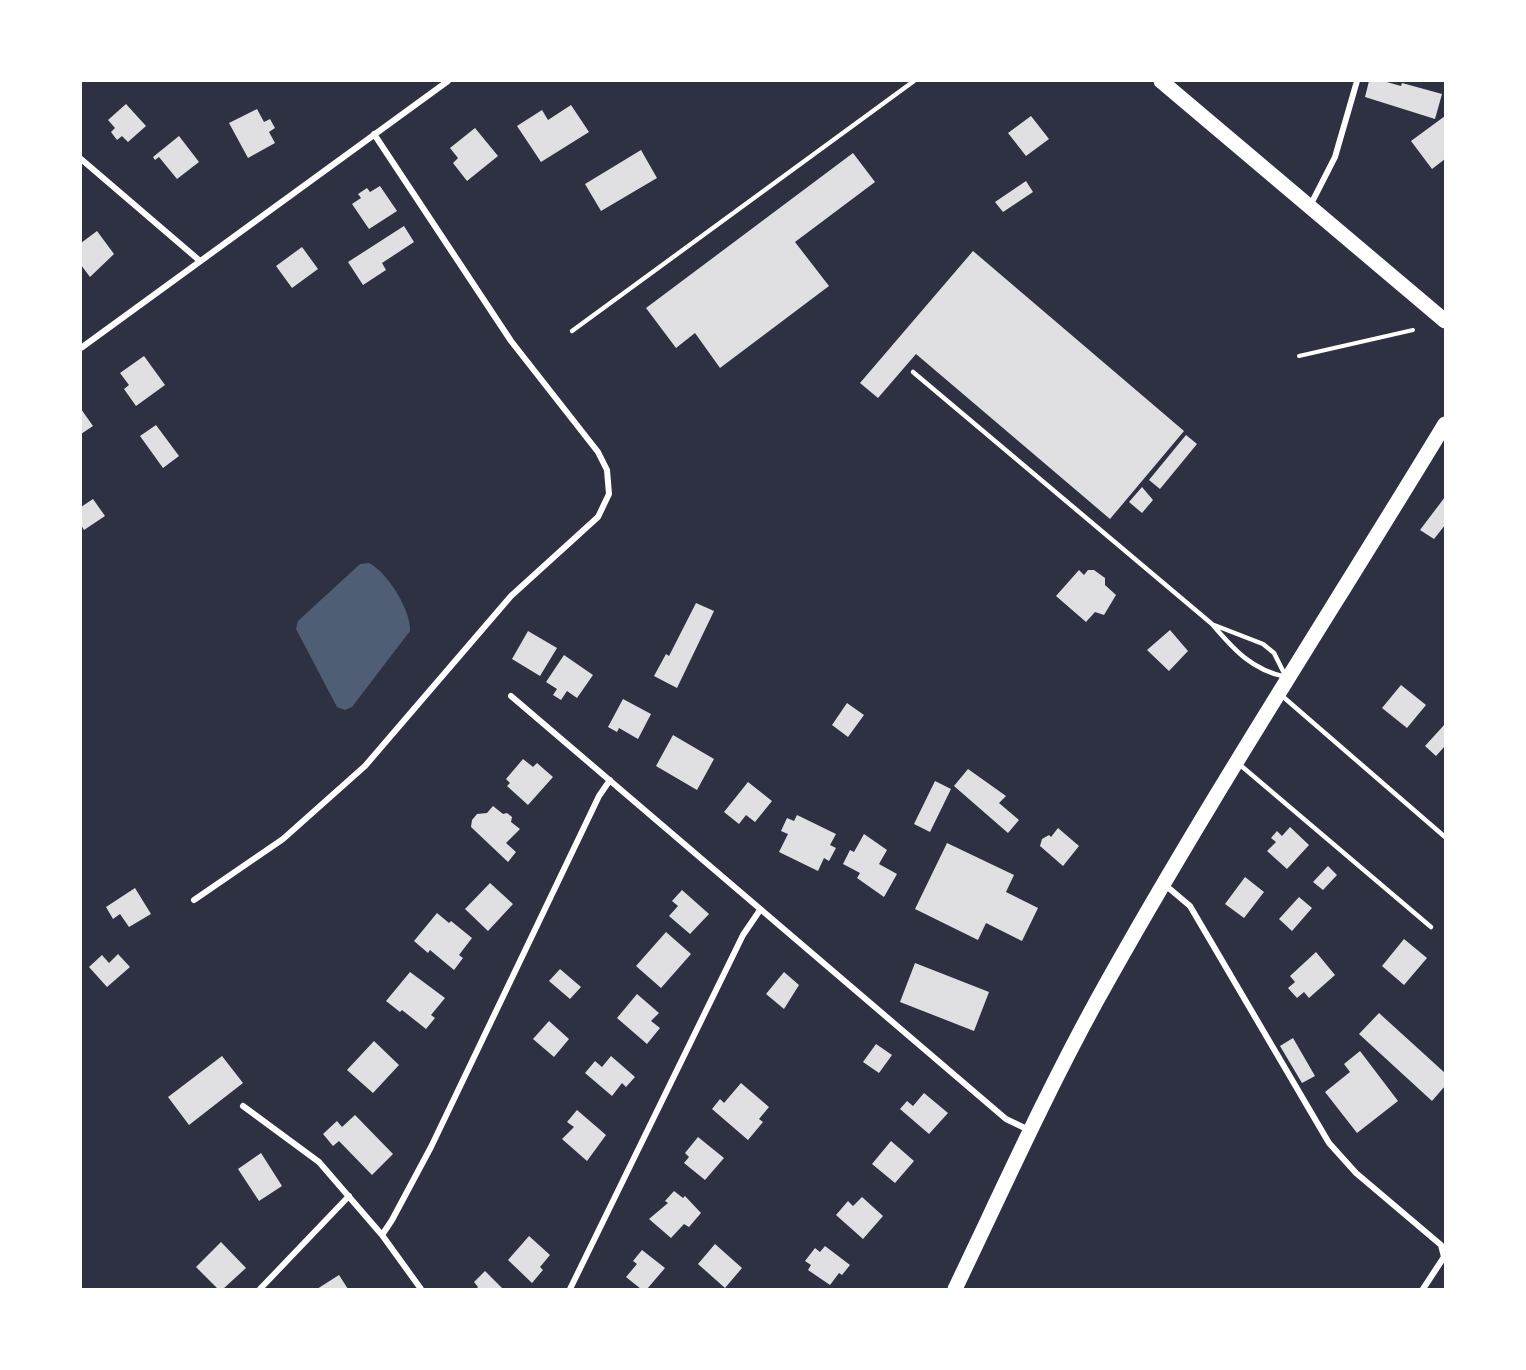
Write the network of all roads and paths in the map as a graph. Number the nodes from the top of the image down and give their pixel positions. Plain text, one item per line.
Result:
1 (448, 81) edge
2 (914, 81) edge
3 (1161, 81) edge
4 (1357, 81) edge
5 (374, 134) junction
6 (81, 159) edge
7 (1310, 207) junction
8 (200, 261) junction
9 (1445, 321) edge
10 (1413, 330) dead end
11 (572, 331) dead end
12 (81, 348) edge
13 (1299, 356) dead end
14 (913, 372) dead end
15 (1445, 424) edge
16 (1212, 624) junction
17 (1286, 677) junction
18 (1277, 692) junction
19 (510, 696) dead end
20 (1236, 762) junction
21 (610, 780) junction
22 (1445, 837) edge
23 (1163, 884) junction
24 (194, 900) dead end
25 (760, 910) junction
26 (1431, 927) dead end
27 (243, 1106) dead end
28 (1031, 1131) junction
29 (349, 1196) junction
30 (382, 1235) junction
31 (260, 1289) edge
32 (421, 1289) edge
33 (570, 1289) edge
34 (955, 1289) edge
35 (1423, 1289) edge

1 - 5 street
2 - 11 lane
3 - 7 main road
4 - 7 street
5 - 8 street
5 - 24 street
6 - 8 street
7 - 9 main road
8 - 12 street
10 - 13 path
14 - 16 lane
15 - 17 main road
16 - 17 lane
16 - 17 lane
17 - 18 main road
18 - 20 main road
18 - 22 lane
19 - 21 street
20 - 23 main road
20 - 26 lane
21 - 25 street
21 - 30 street
23 - 28 main road
23 - 35 street
25 - 28 street
25 - 33 street
27 - 29 street
28 - 34 main road
29 - 30 street
29 - 31 street
30 - 32 street

